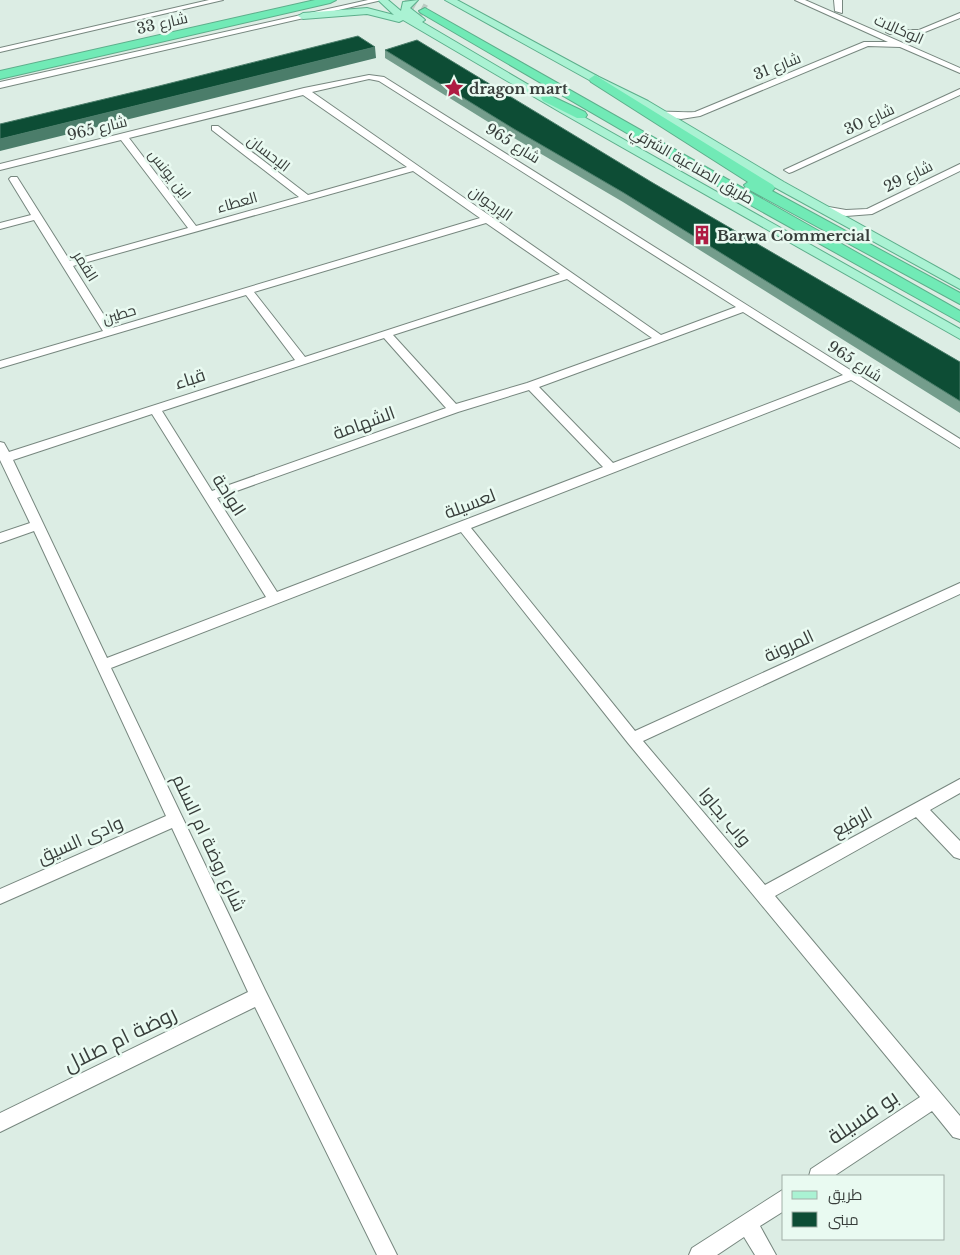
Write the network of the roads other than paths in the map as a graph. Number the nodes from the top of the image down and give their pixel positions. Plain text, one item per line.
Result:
1 (219, 0) edge
2 (231, 0) edge
3 (289, 0) edge
4 (330, 0) edge
5 (337, 0) edge
6 (359, 0) edge
7 (378, 0) edge
8 (383, 0) edge
9 (413, 0) edge
10 (450, 0) edge
11 (468, 0) edge
12 (799, 0) edge
13 (815, 0) edge
14 (838, 0) edge
15 (434, 6) edge
16 (190, 7) junction
17 (839, 11) junction
18 (960, 15) edge
19 (303, 16) junction
20 (871, 32) junction
21 (890, 32) junction
22 (920, 32) junction
23 (511, 34) junction
24 (867, 44) junction
25 (902, 45) junction
26 (918, 45) junction
27 (461, 49) junction
28 (0, 50) edge
29 (960, 63) edge
30 (0, 64) edge
31 (960, 71) edge
32 (0, 75) edge
33 (595, 79) junction
34 (0, 85) edge
35 (304, 91) junction
36 (960, 92) edge
37 (547, 98) junction
38 (664, 114) junction
39 (697, 114) junction
40 (215, 128) dead end
41 (693, 132) junction
42 (123, 136) junction
43 (0, 167) edge
44 (960, 167) edge
45 (415, 168) junction
46 (788, 170) dead end
47 (14, 179) dead end
48 (306, 198) junction
49 (757, 203) junction
50 (823, 209) junction
51 (800, 210) junction
52 (869, 212) junction
53 (37, 216) junction
54 (488, 219) junction
55 (0, 226) edge
56 (194, 230) junction
57 (868, 233) junction
58 (67, 265) junction
59 (568, 275) junction
60 (960, 284) edge
61 (248, 291) junction
62 (960, 300) edge
63 (744, 308) junction
64 (960, 318) edge
65 (109, 332) junction
66 (386, 334) junction
67 (960, 335) edge
68 (660, 339) junction
69 (302, 361) junction
70 (0, 365) edge
71 (850, 376) junction
72 (531, 386) junction
73 (155, 409) junction
74 (454, 409) junction
75 (960, 444) edge
76 (3, 452) edge
77 (611, 468) junction
78 (210, 496) junction
79 (37, 525) junction
80 (463, 526) junction
81 (0, 538) edge
82 (960, 588) edge
83 (274, 599) junction
84 (103, 665) junction
85 (633, 739) junction
86 (960, 785) edge
87 (918, 808) junction
88 (176, 819) junction
89 (960, 852) edge
90 (764, 894) junction
91 (0, 897) edge
92 (259, 996) junction
93 (934, 1098) junction
94 (0, 1123) edge
95 (960, 1130) edge
96 (819, 1175) edge
97 (782, 1200) edge
98 (746, 1224) junction
99 (387, 1255) edge
100 (699, 1255) edge
101 (766, 1255) edge

1 - 16 street, شارع 33
2 - 16 street
3 - 30 highway, شارع 33
4 - 32 highway, شارع 33
5 - 19 street
6 - 19 main road
7 - 19 street
8 - 27 main road
9 - 27 main road
10 - 23 main road
11 - 23 main road
12 - 20 street, الوكالات
13 - 17 street, الوكالات
14 - 17 street
15 - 23 main road
15 - 49 highway, طريق الصناعية الشرقي
15 - 51 highway, طريق الصناعية الشرقي
16 - 28 street
17 - 21 street, الوكالات
18 - 22 street
19 - 27 main road
19 - 34 street
20 - 24 street
20 - 25 street, الوكالات
21 - 22 street
21 - 26 street, الوكالات
22 - 26 street
23 - 33 main road, طريق الصناعية الشرقي
24 - 25 street, شارع 31
24 - 39 street, شارع 31
25 - 31 street, الوكالات
26 - 29 street, الوكالات
27 - 37 main road
33 - 38 main road, طريق الصناعية الشرقي
33 - 51 highway
35 - 42 street, شارع 965
35 - 45 street, الإرجوان
35 - 63 street, شارع 965
36 - 46 street, شارع 30
37 - 49 highway
37 - 67 main road
38 - 39 street, شارع 31
38 - 41 main road, طريق الصناعية الشرقي
39 - 41 street
40 - 48 street, الإحسان
41 - 50 main road, طريق الصناعية الشرقي
42 - 43 street, شارع 965
42 - 56 street, ابن يونس
44 - 52 street, شارع 29
45 - 48 street, العطاء
45 - 54 street, الإرجوان
47 - 53 street, القمر
48 - 56 street, العطاء
49 - 64 highway, طريق الصناعية الشرقي
50 - 52 street, شارع 29
50 - 57 main road, طريق الصناعية الشرقي
51 - 62 highway, طريق الصناعية الشرقي
52 - 57 street, شارع 29
53 - 55 street
53 - 58 street, القمر
54 - 59 street, الإرجوان
54 - 61 street, حطين
56 - 58 street, العطاء
57 - 60 main road, طريق الصناعية الشرقي
58 - 65 street, القمر
59 - 66 street, قباء
59 - 68 street, الإرجوان
61 - 65 street, حطين
61 - 69 street
63 - 68 street, الشهامة
63 - 71 street, شارع 965
65 - 70 street, حطين
66 - 69 street, قباء
66 - 74 street
68 - 72 street, الشهامة
69 - 73 street, قباء
71 - 75 street, شارع 965
71 - 77 street, لعسيلة
72 - 74 street, الشهامة
72 - 77 street
73 - 76 street, قباء
73 - 78 street, الواحة
74 - 78 street, الشهامة
76 - 79 street, شارع روضة ام السلم
77 - 80 street, لعسيلة
78 - 83 street, الواحة
79 - 81 street
79 - 84 street, شارع روضة ام السلم
80 - 83 street, لعسيلة
80 - 85 street, واب بجاوا
82 - 85 street, المرونة
83 - 84 street, لعسيلة
84 - 88 street, شارع روضة ام السلم
85 - 90 street, واب بجاوا
86 - 87 street, الرفيع
87 - 89 street
87 - 90 street, الرفيع
88 - 91 street, وادى السيق
88 - 92 street, شارع روضة ام السلم
90 - 93 street, واب بجاوا
92 - 94 street, روضة ام صلال
92 - 99 street, شارع روضة ام السلم
93 - 95 street, واب بجاوا
93 - 96 street, بو فسيلة
97 - 98 street
98 - 100 street
98 - 101 street

